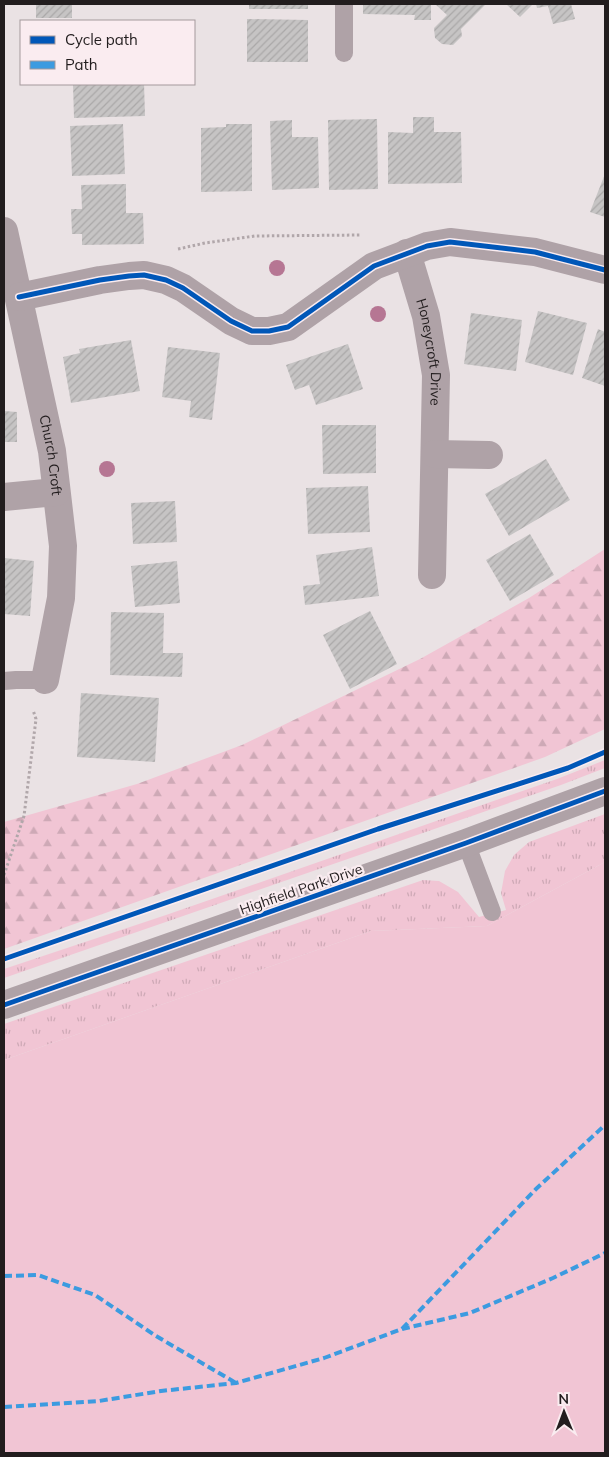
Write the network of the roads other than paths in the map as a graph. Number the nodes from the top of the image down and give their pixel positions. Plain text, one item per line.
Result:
1 (344, 4) edge
2 (344, 53) dead end
3 (4, 231) edge
4 (407, 253) junction
5 (605, 270) edge
6 (19, 297) junction
7 (435, 454) junction
8 (489, 455) dead end
9 (56, 492) junction
10 (4, 497) edge
11 (432, 575) dead end
12 (46, 680) joint
13 (4, 681) edge
14 (605, 791) edge
15 (466, 843) junction
16 (492, 912) dead end
17 (4, 1005) edge

1 - 2 lane
3 - 6 street, Church Croft
4 - 5 street
4 - 6 street
4 - 7 street, Honeycroft Drive
6 - 9 street, Church Croft
7 - 8 street
7 - 11 street, Honeycroft Drive
9 - 10 street
9 - 12 street, Church Croft
12 - 13 lane
14 - 15 street, Highfield Park Drive
15 - 16 lane
15 - 17 street, Highfield Park Drive

